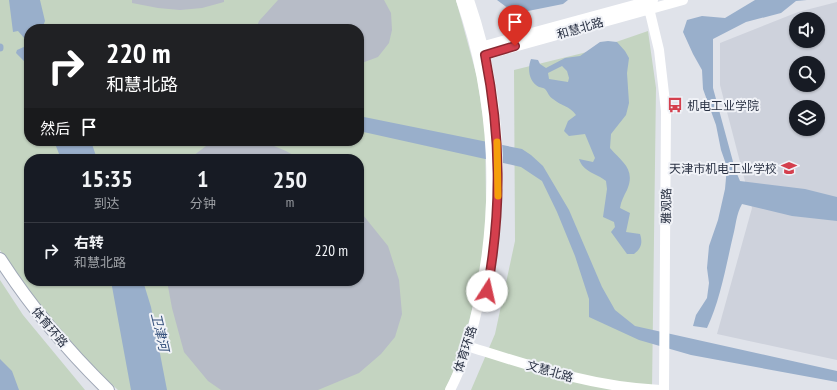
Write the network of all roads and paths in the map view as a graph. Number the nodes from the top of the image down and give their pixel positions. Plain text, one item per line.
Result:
1 (461, 0) edge
2 (470, 0) edge
3 (683, 0) edge
4 (651, 3) edge
5 (480, 52) junction
6 (0, 259) edge
7 (0, 271) edge
8 (469, 350) junction
9 (667, 362) junction
10 (98, 390) edge
11 (108, 390) edge
12 (450, 390) edge
13 (457, 390) edge
14 (602, 390) edge
15 (660, 390) edge
16 (664, 390) edge
17 (668, 390) edge

1 - 5 main road, 体育环路
2 - 5 main road, 体育环路
3 - 4 main road, 和慧北路
4 - 5 main road, 和慧北路
4 - 9 main road, 雅观路
5 - 8 main road, 体育环路
6 - 11 main road, 体育环路
7 - 10 main road, 体育环路
8 - 12 main road, 体育环路
8 - 13 main road, 体育环路
8 - 14 main road, 文慧北路
8 - 15 main road, 文慧北路
9 - 16 main road, 雅观路
9 - 17 main road, 雅观路

